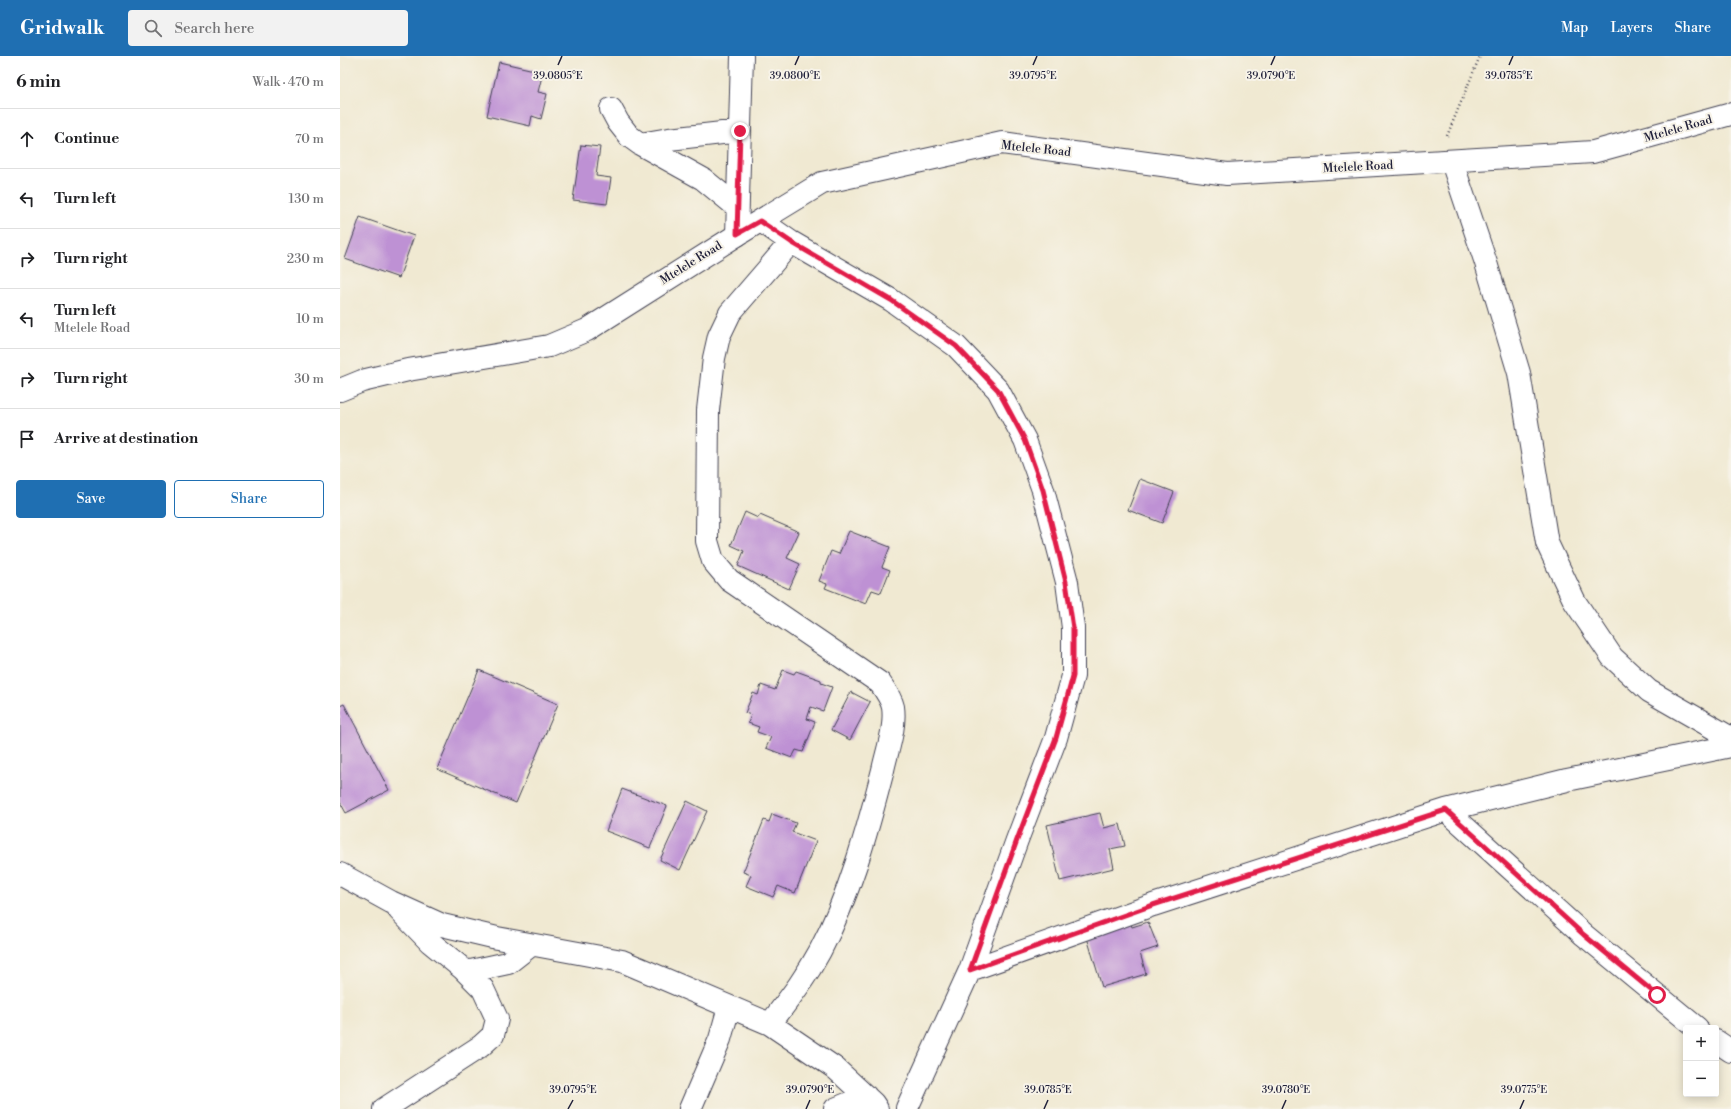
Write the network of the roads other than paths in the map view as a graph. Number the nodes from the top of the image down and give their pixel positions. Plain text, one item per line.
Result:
1 (742, 56) edge
2 (611, 109) dead end
3 (1731, 114) edge
4 (740, 131) junction
5 (640, 144) junction
6 (1444, 162) junction
7 (737, 207) junction
8 (760, 221) junction
9 (737, 234) junction
10 (791, 242) junction
11 (340, 390) edge
12 (1731, 738) edge
13 (1731, 746) edge
14 (1446, 810) junction
15 (340, 874) edge
16 (391, 902) junction
17 (531, 945) junction
18 (970, 970) junction
19 (466, 972) junction
20 (729, 1007) junction
21 (770, 1024) junction
22 (1693, 1025) edge
23 (1719, 1043) edge
24 (1731, 1051) edge
25 (872, 1103) edge
26 (909, 1108) edge
27 (384, 1109) edge
28 (690, 1109) edge
29 (835, 1109) edge

1 - 4 street
2 - 5 street
3 - 6 street, Mtelele Road
4 - 5 street
4 - 7 street
5 - 7 street
6 - 8 street, Mtelele Road
6 - 12 street
7 - 9 street
8 - 9 street, Mtelele Road
8 - 10 street
9 - 11 street, Mtelele Road
10 - 18 street
10 - 21 street
13 - 14 street
14 - 18 street
14 - 22 street
15 - 16 street
16 - 17 street
16 - 19 street
17 - 19 street
17 - 20 street
18 - 26 street
19 - 27 street
20 - 21 street
20 - 28 street
21 - 25 street
23 - 24 street
25 - 26 street
25 - 29 street

